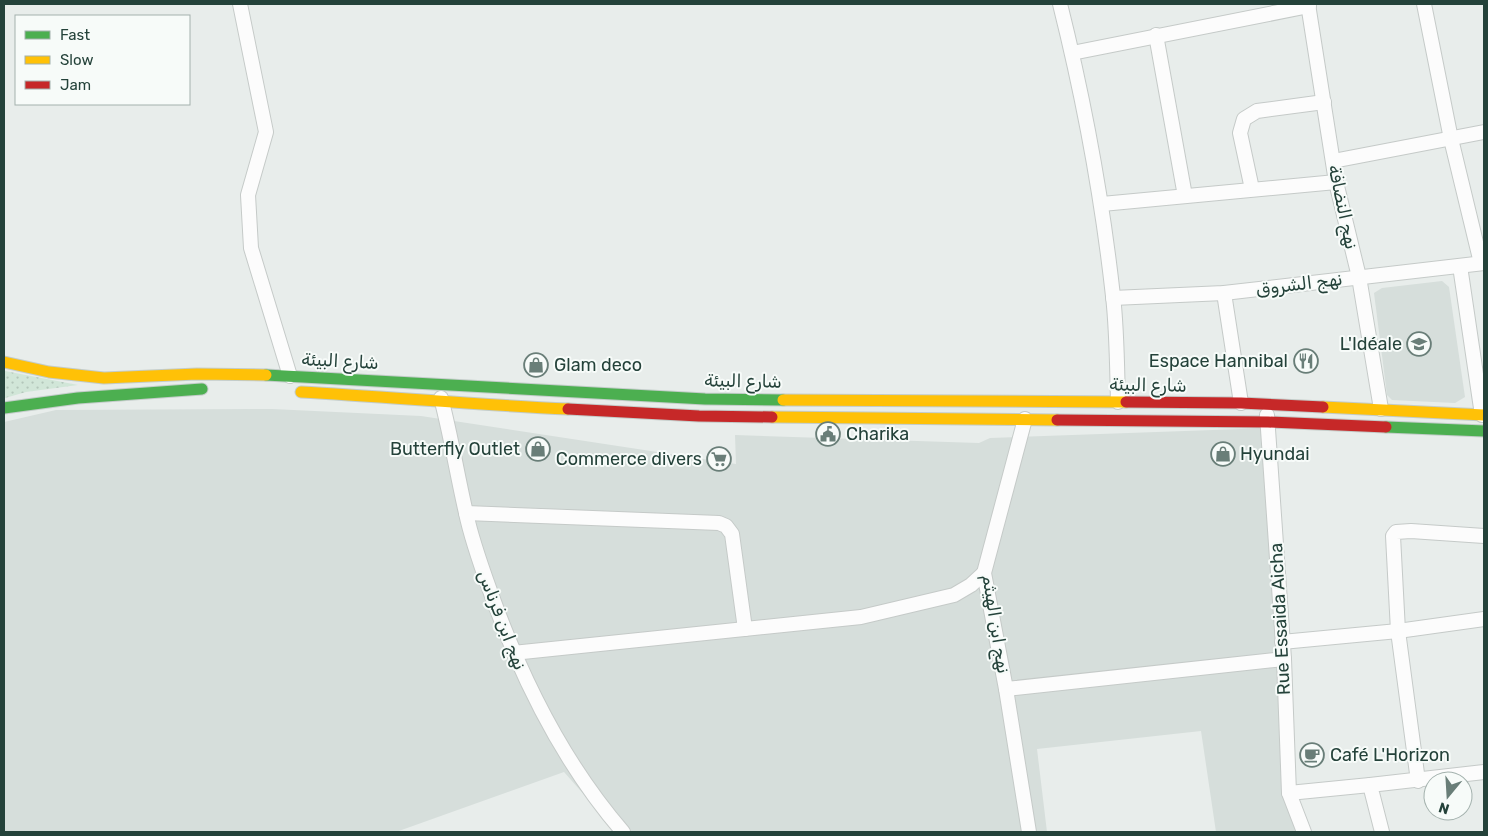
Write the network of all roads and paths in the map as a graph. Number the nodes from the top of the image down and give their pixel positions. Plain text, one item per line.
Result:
1 (240, 4) edge
2 (1060, 4) edge
3 (1424, 4) edge
4 (1308, 5) edge
5 (1156, 36) junction
6 (1072, 53) junction
7 (1324, 102) junction
8 (1484, 132) edge
9 (1450, 139) junction
10 (1333, 161) junction
11 (1336, 182) junction
12 (1252, 188) junction
13 (1185, 196) junction
14 (1102, 204) junction
15 (1482, 263) edge
16 (1460, 266) junction
17 (1359, 277) junction
18 (1224, 293) junction
19 (1113, 298) junction
20 (4, 362) edge
21 (290, 376) junction
22 (437, 383) junction
23 (213, 389) dead end
24 (287, 391) dead end
25 (1118, 402) junction
26 (442, 403) junction
27 (1241, 403) junction
28 (1266, 404) junction
29 (4, 408) edge
30 (1381, 409) junction
31 (1483, 415) edge
32 (1025, 419) junction
33 (1268, 422) junction
34 (1484, 431) edge
35 (466, 513) junction
36 (1484, 536) edge
37 (984, 573) junction
38 (1484, 619) edge
39 (745, 629) junction
40 (1398, 631) junction
41 (1282, 642) junction
42 (513, 653) junction
43 (1284, 659) junction
44 (1006, 689) junction
45 (1484, 772) edge
46 (1418, 780) junction
47 (1370, 785) junction
48 (1289, 793) junction
49 (1299, 818) junction
50 (623, 832) edge
51 (1029, 832) edge
52 (1292, 832) edge
53 (1304, 832) edge
54 (1382, 832) edge

1 - 21 street
2 - 6 street
3 - 9 street
4 - 5 street
4 - 7 street, نهج النضافة
5 - 6 street
5 - 13 street
6 - 14 street
7 - 10 street, نهج النضافة
7 - 12 street
8 - 9 street
9 - 10 street
9 - 15 street
10 - 11 street, نهج النضافة
11 - 12 street
11 - 17 street, نهج النضافة
12 - 13 street
13 - 14 street
14 - 19 street
15 - 16 street, نهج الشروق
16 - 17 street, نهج الشروق
16 - 31 street
17 - 18 street, نهج الشروق
17 - 30 street, نهج النضافة
18 - 19 street, نهج الشروق
18 - 27 street
19 - 25 street
20 - 21 main road, شارع البيئة
21 - 22 main road, شارع البيئة
22 - 25 main road, شارع البيئة
22 - 26 street, نهج ابن فرناس
23 - 29 main road
24 - 26 main road, شارع البيئة
25 - 27 main road, شارع البيئة
26 - 32 main road, شارع البيئة
26 - 35 street, نهج ابن فرناس
27 - 28 main road, شارع البيئة
28 - 30 main road, شارع البيئة
28 - 33 street, Rue Essaida Aicha
30 - 31 main road, شارع البيئة
32 - 33 main road, شارع البيئة
32 - 37 street, نهج ابن الهيثم
33 - 34 main road, شارع البيئة
33 - 41 street, Rue Essaida Aicha
35 - 39 street
35 - 42 street, نهج ابن فرناس
36 - 40 street
37 - 39 street
37 - 44 street, نهج ابن الهيثم
38 - 40 street
39 - 42 street
40 - 41 street
40 - 46 street
41 - 43 street, Rue Essaida Aicha
42 - 50 street, نهج ابن فرناس
43 - 44 street
43 - 48 street, Rue Essaida Aicha
44 - 51 street, نهج ابن الهيثم
45 - 46 street
46 - 47 street
47 - 48 street
47 - 54 street
48 - 49 street, Rue Essaida Aicha
49 - 52 street
49 - 53 street, Rue Essaida Aicha

